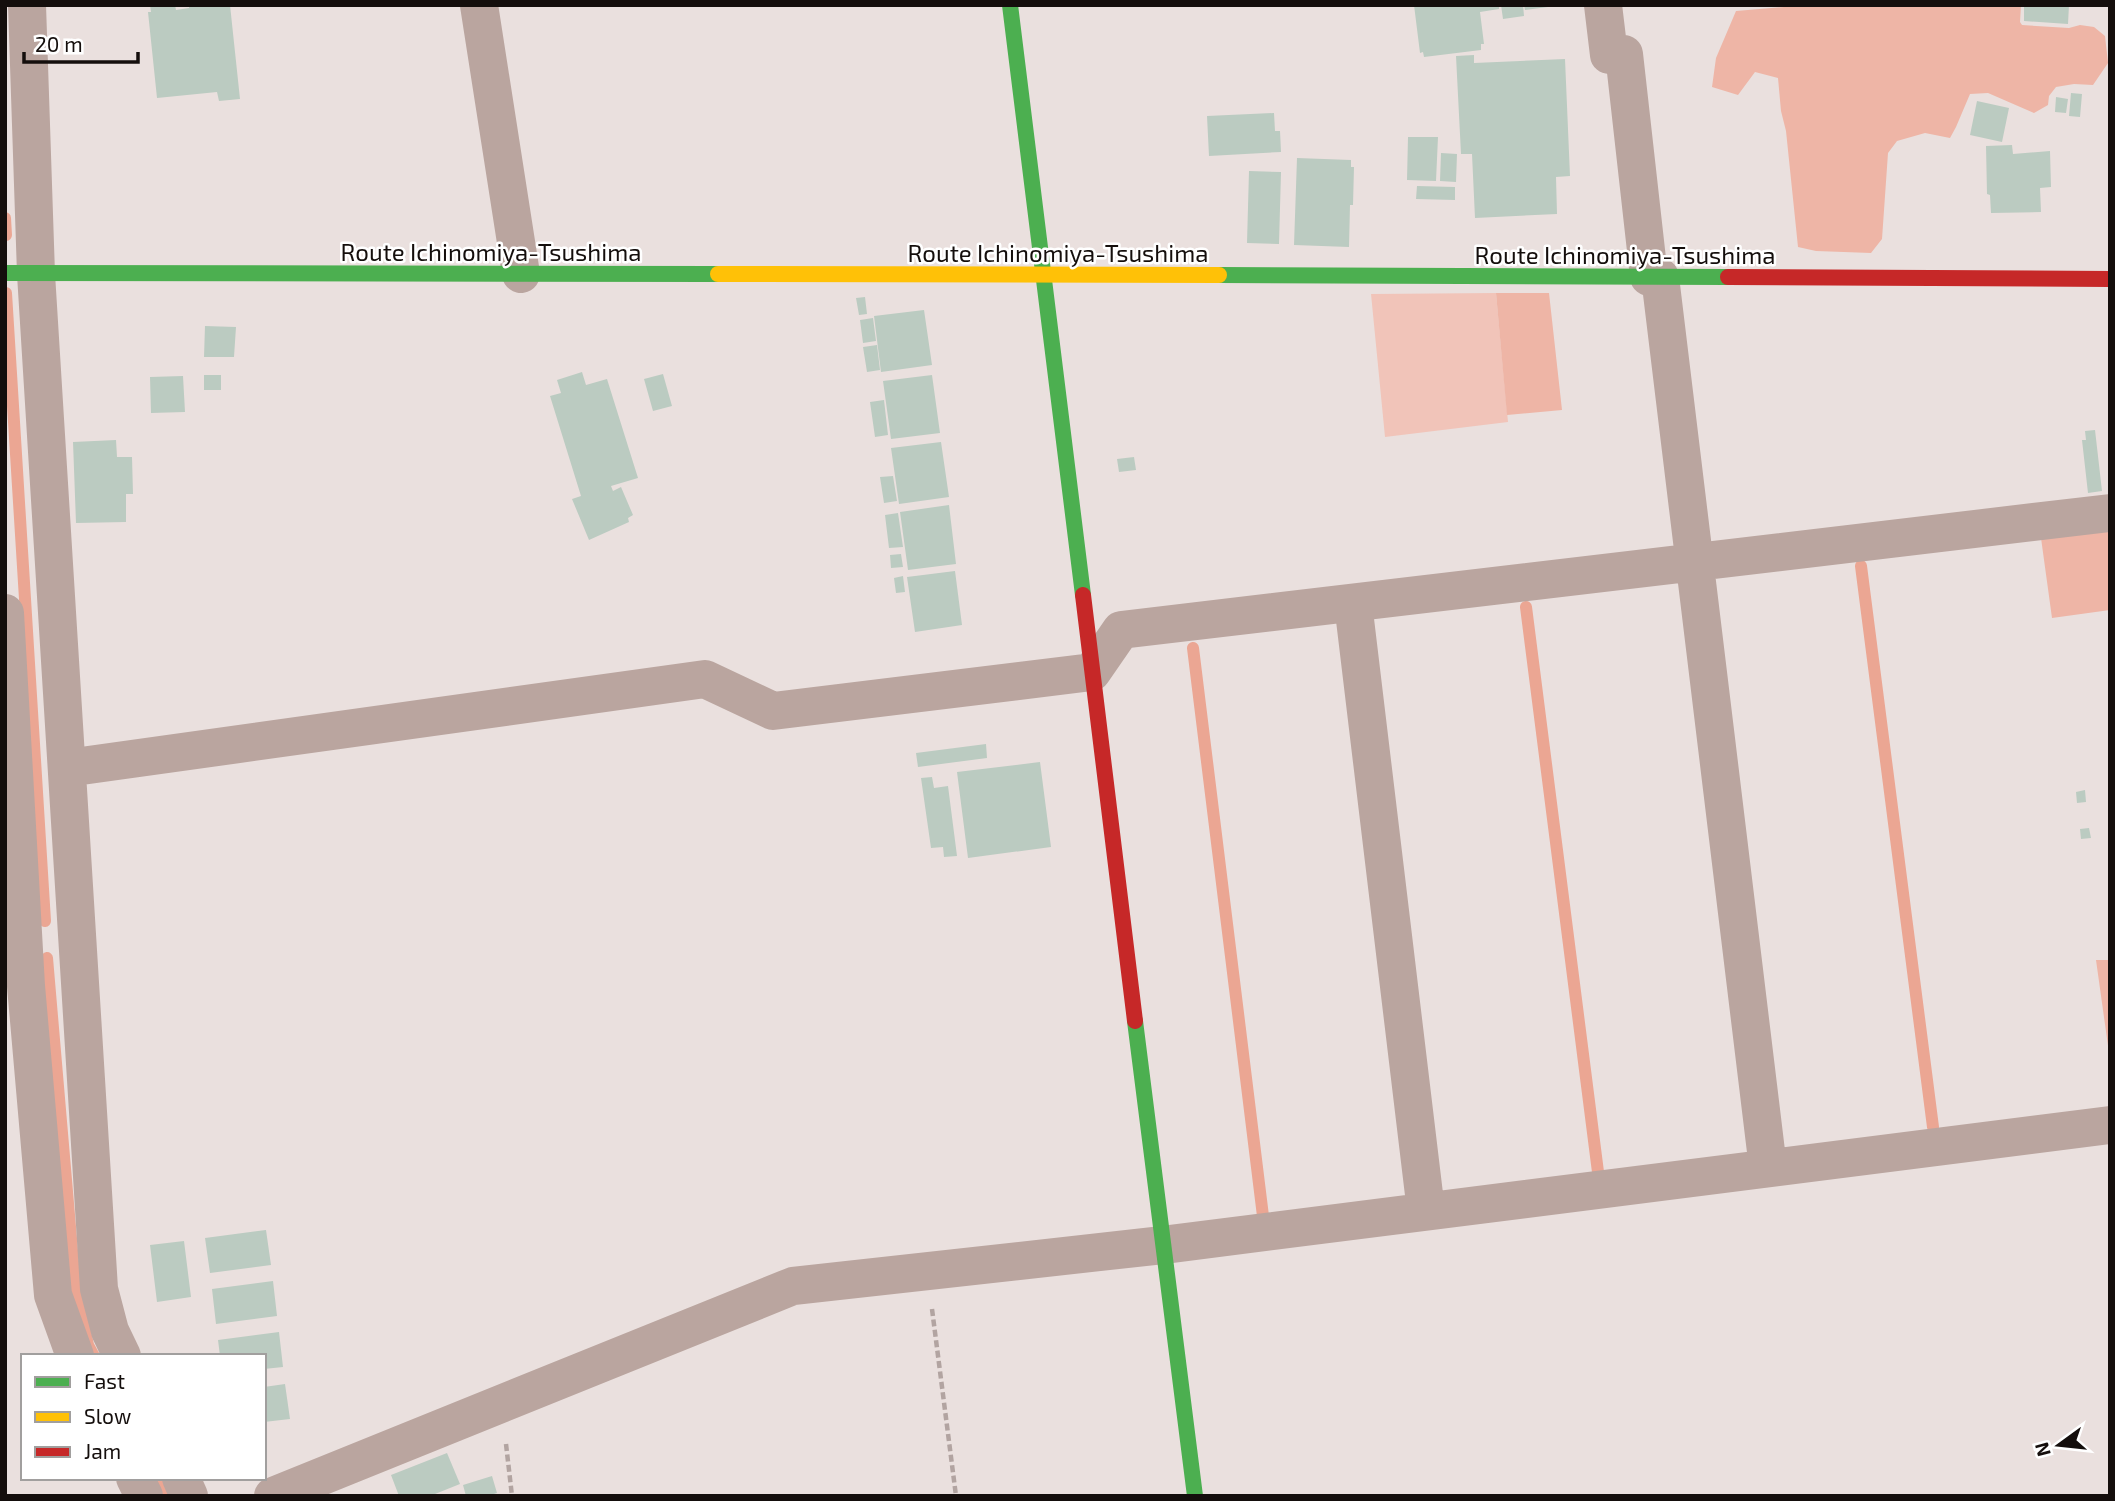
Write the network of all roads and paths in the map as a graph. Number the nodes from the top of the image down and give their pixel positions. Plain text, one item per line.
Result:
1 (27, 5) edge
2 (479, 5) edge
3 (1010, 5) edge
4 (1603, 5) edge
5 (20, 273) edge
6 (521, 274) junction
7 (1043, 274) junction
8 (1654, 277) junction
9 (2110, 279) edge
10 (2110, 513) edge
11 (1695, 562) junction
12 (1353, 603) junction
13 (5, 614) edge
14 (1092, 672) junction
15 (67, 768) junction
16 (76, 944) junction
17 (15, 952) edge
18 (2110, 1125) edge
19 (1768, 1168) junction
20 (1426, 1211) junction
21 (1163, 1245) junction
22 (928, 1271) junction
23 (74, 1354) edge
24 (121, 1354) edge
25 (492, 1408) junction
26 (136, 1480) edge
27 (182, 1480) edge
28 (144, 1496) edge
29 (189, 1496) edge
30 (273, 1496) edge
31 (512, 1496) edge
32 (956, 1496) edge
33 (1195, 1496) edge

1 - 5 street
2 - 6 street
3 - 7 main road
4 - 8 street
5 - 6 main road, Route Ichinomiya-Tsushima
5 - 15 street
6 - 7 main road, Route Ichinomiya-Tsushima
7 - 8 main road, Route Ichinomiya-Tsushima
7 - 14 main road
8 - 9 main road, Route Ichinomiya-Tsushima
8 - 11 street
10 - 11 street
11 - 12 street
11 - 19 street
12 - 14 street
12 - 20 street
13 - 17 street
14 - 15 street
14 - 21 main road
15 - 16 street
16 - 17 street
16 - 24 street
17 - 23 street
18 - 19 street
19 - 20 street
20 - 21 street
21 - 22 street
21 - 33 main road
22 - 25 street
22 - 32 path
25 - 30 street
25 - 31 path
26 - 28 street
27 - 29 street

